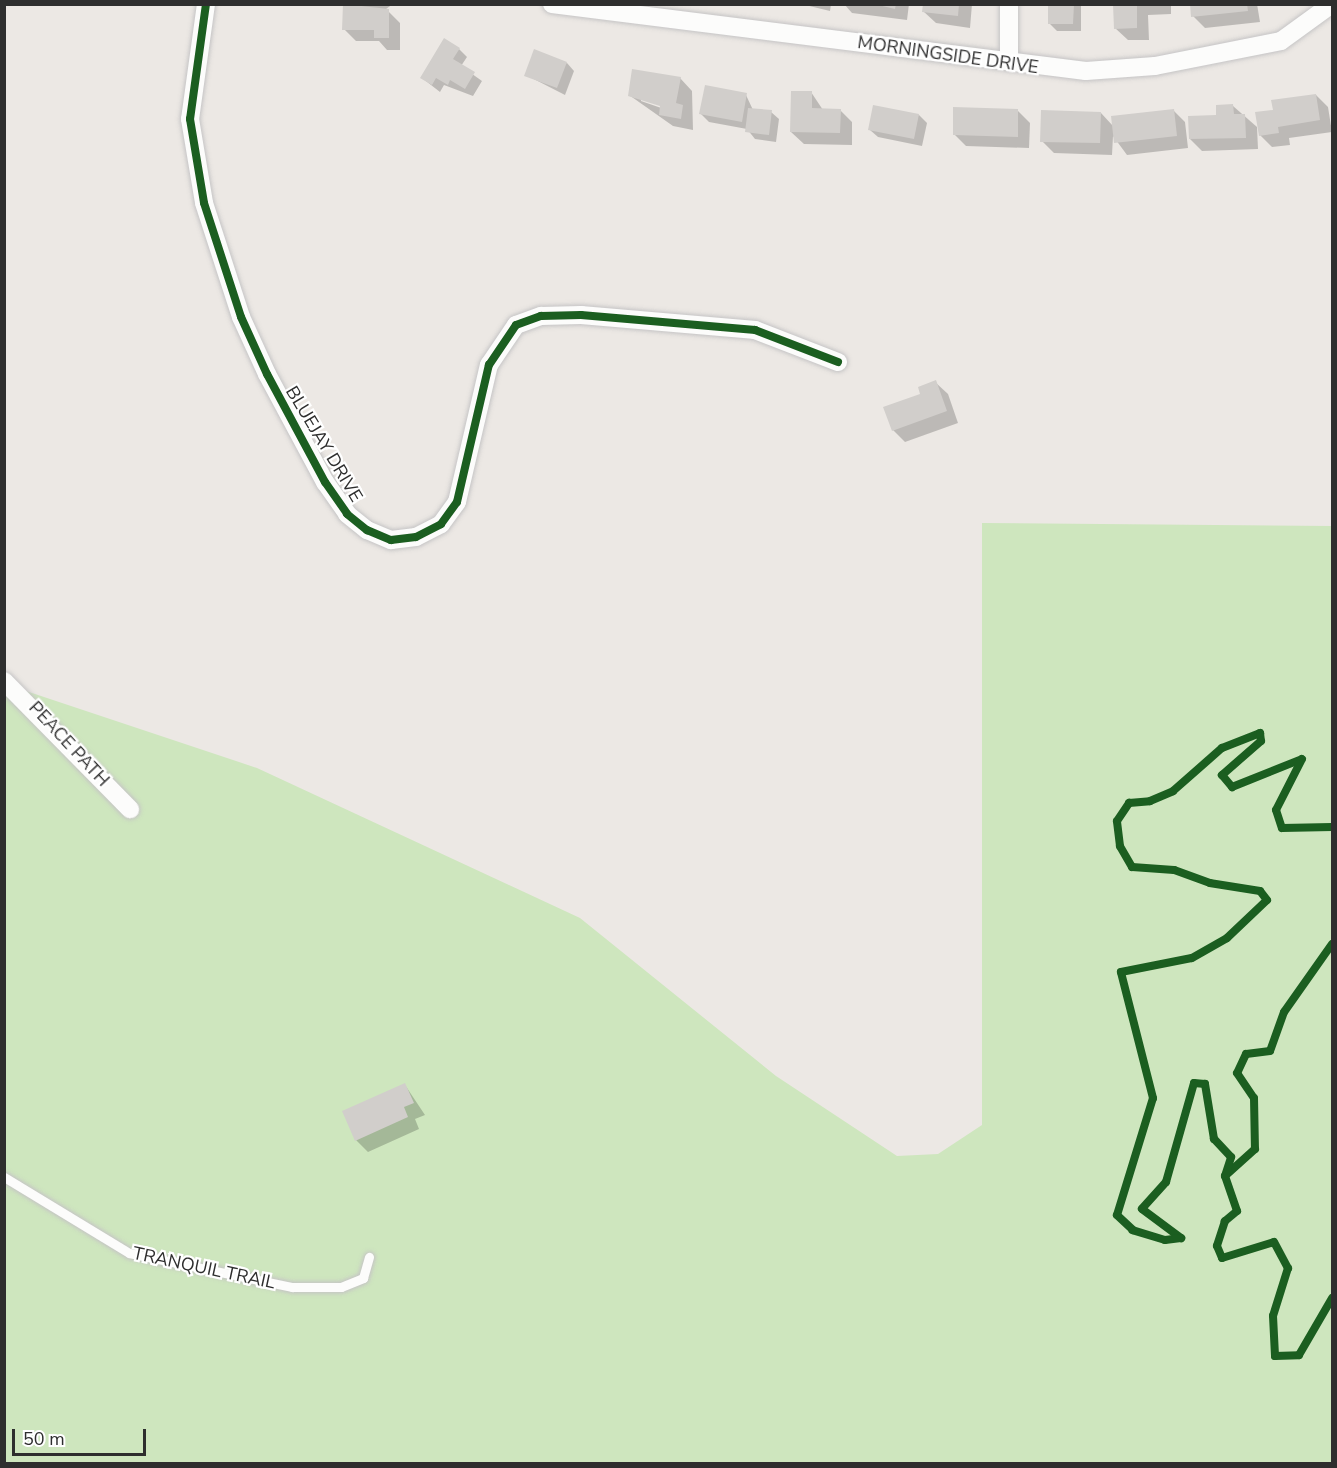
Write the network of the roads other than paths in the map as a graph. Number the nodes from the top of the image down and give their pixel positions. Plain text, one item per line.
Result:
1 (206, 4) edge
2 (552, 4) edge
3 (1009, 4) edge
4 (1332, 4) edge
5 (1009, 62) junction
6 (838, 363) dead end
7 (4, 681) edge
8 (130, 809) dead end
9 (4, 1178) edge
10 (369, 1257) dead end

1 - 6 street, BLUEJAY DRIVE
2 - 5 street, MORNINGSIDE DRIVE
3 - 5 street
4 - 5 street, MORNINGSIDE DRIVE
7 - 8 street, PEACE PATH
9 - 10 lane, TRANQUIL TRAIL

